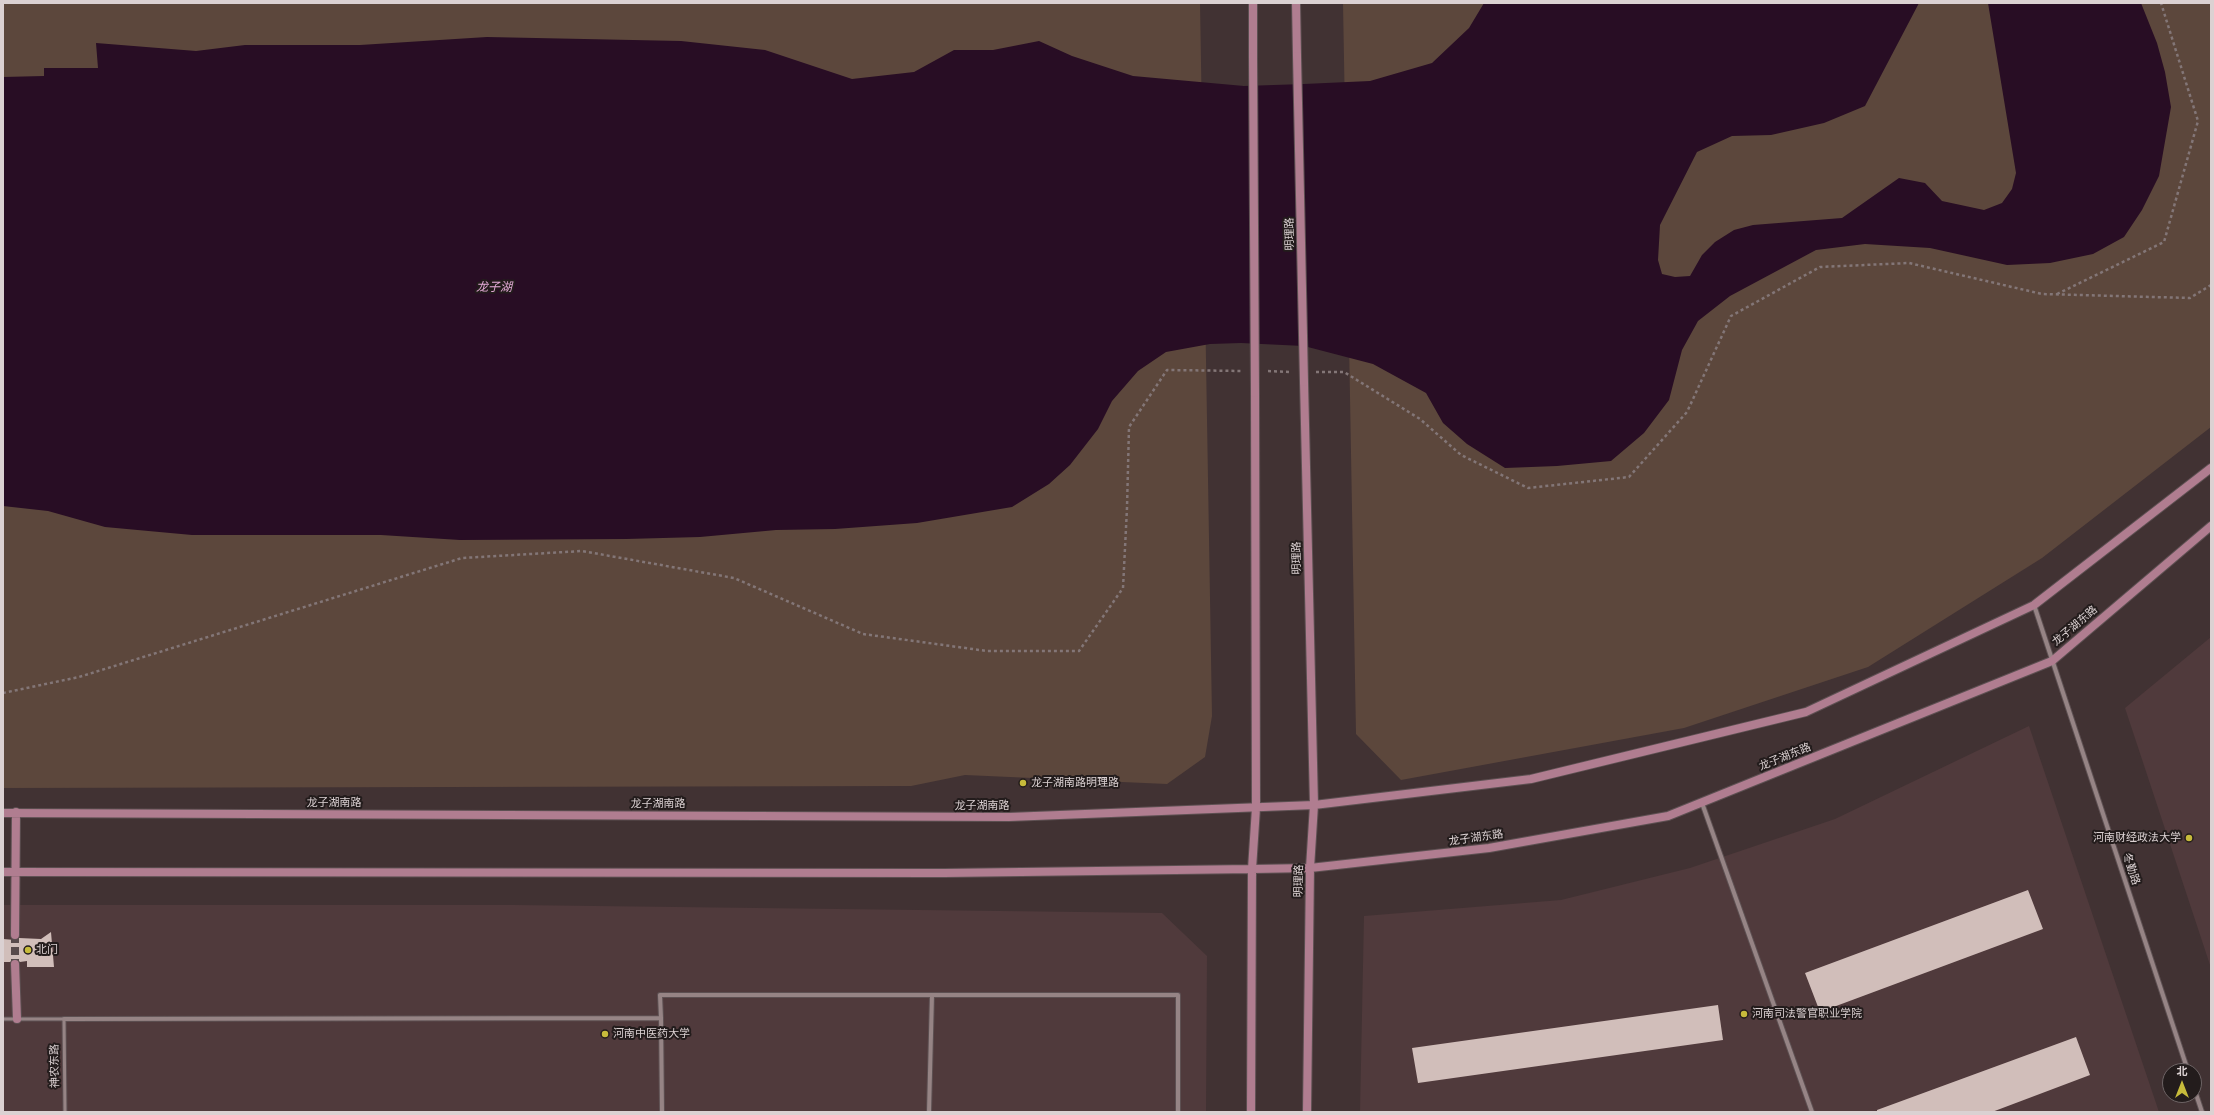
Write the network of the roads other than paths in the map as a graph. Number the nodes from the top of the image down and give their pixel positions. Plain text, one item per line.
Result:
1 (1253, 3) edge
2 (1296, 3) edge
3 (2211, 468) edge
4 (2211, 526) edge
5 (2034, 605) junction
6 (2052, 661) junction
7 (1702, 803) junction
8 (1314, 805) junction
9 (1256, 808) junction
10 (16, 812) junction
11 (3, 813) edge
12 (1310, 868) junction
13 (1252, 869) junction
14 (3, 872) edge
15 (15, 872) junction
16 (15, 935) tunnel mouth
17 (15, 964) tunnel mouth
18 (932, 995) junction
19 (662, 1018) junction
20 (3, 1019) edge
21 (16, 1019) junction
22 (64, 1019) junction
23 (2185, 1063) edge
24 (65, 1112) edge
25 (662, 1112) edge
26 (930, 1112) edge
27 (1178, 1112) edge
28 (1251, 1112) edge
29 (1307, 1112) edge
30 (1812, 1112) edge

1 - 9 street, bridge
2 - 8 street, 明理路, bridge
3 - 5 street
4 - 6 street, 龙子湖东路
5 - 6 street, 冬勤路
5 - 8 street
6 - 7 street, 龙子湖东路
6 - 23 street, 冬勤路
7 - 12 street, 龙子湖东路
7 - 30 street
8 - 9 street, 龙子湖南路
8 - 12 street, 明理路
9 - 10 street, 龙子湖南路
9 - 13 street
10 - 11 street, 龙子湖南路
10 - 15 street
12 - 13 street
12 - 29 street, 明理路
13 - 15 street
13 - 28 street
14 - 15 street
15 - 16 street
17 - 21 street
18 - 19 street
18 - 26 street
18 - 27 street
19 - 22 street
19 - 25 street
20 - 21 lane
21 - 22 lane
22 - 24 lane, 神农东路

